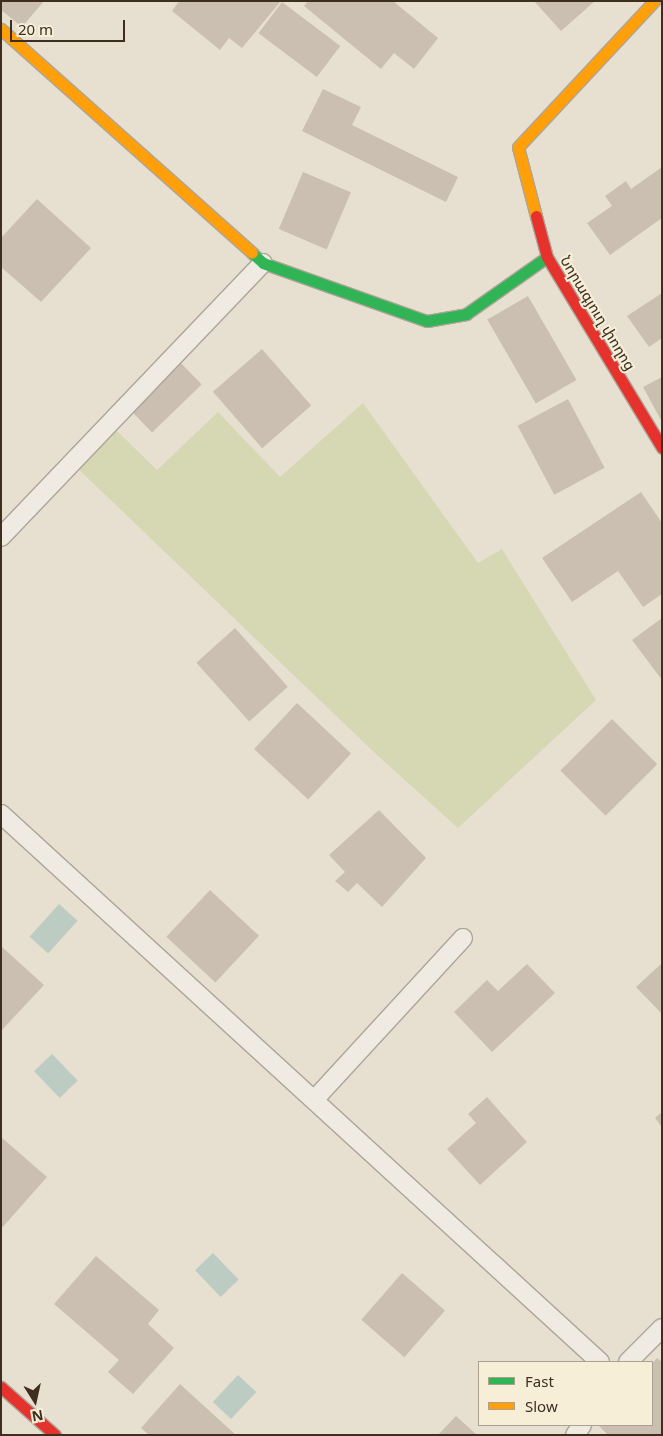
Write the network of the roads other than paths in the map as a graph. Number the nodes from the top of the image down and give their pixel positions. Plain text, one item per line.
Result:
1 (654, 1) edge
2 (1, 29) edge
3 (547, 257) junction
4 (263, 263) junction
5 (662, 448) edge
6 (1, 536) edge
7 (1, 814) edge
8 (463, 938) dead end
9 (314, 1100) junction
10 (662, 1328) edge
11 (599, 1361) edge
12 (629, 1361) edge
13 (1, 1387) edge
14 (55, 1435) edge

1 - 3 street, Նորագյուղ փողոց
2 - 4 street
3 - 4 street
3 - 5 street, Նորագյուղ փողոց
4 - 6 lane
7 - 9 lane
8 - 9 lane
9 - 11 lane
10 - 12 lane
13 - 14 street

